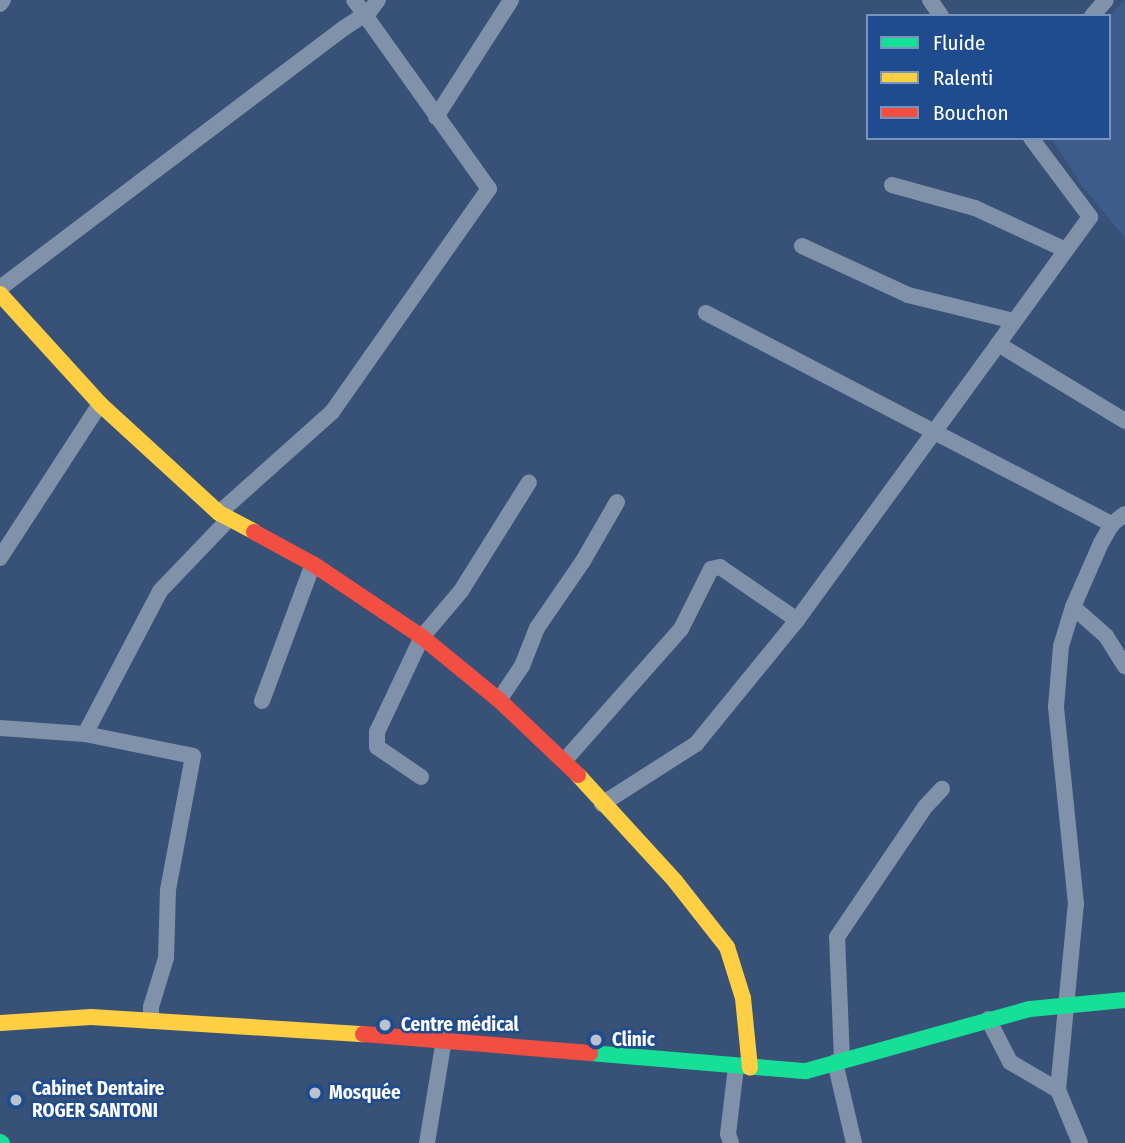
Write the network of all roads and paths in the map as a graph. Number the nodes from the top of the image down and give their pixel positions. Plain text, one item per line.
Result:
1 (4, 0) edge
2 (354, 0) edge
3 (378, 0) edge
4 (510, 0) edge
5 (1106, 0) edge
6 (0, 4) edge
7 (1094, 14) edge
8 (363, 16) junction
9 (436, 117) junction
10 (1032, 140) edge
11 (892, 185) dead end
12 (802, 246) dead end
13 (1066, 250) junction
14 (0, 288) edge
15 (0, 294) edge
16 (706, 313) dead end
17 (1014, 321) junction
18 (998, 344) junction
19 (100, 404) junction
20 (1125, 421) edge
21 (933, 430) junction
22 (529, 482) dead end
23 (617, 502) dead end
24 (224, 516) junction
25 (1118, 519) edge
26 (1, 556) edge
27 (313, 564) junction
28 (1073, 607) junction
29 (797, 620) junction
30 (422, 637) junction
31 (1125, 666) edge
32 (499, 700) junction
33 (262, 701) dead end
34 (0, 728) edge
35 (85, 734) junction
36 (565, 760) junction
37 (421, 777) dead end
38 (942, 789) dead end
39 (602, 804) junction
40 (1125, 1000) edge
41 (1068, 1006) junction
42 (988, 1019) junction
43 (150, 1021) junction
44 (0, 1023) edge
45 (444, 1039) junction
46 (838, 1061) junction
47 (743, 1068) junction
48 (1058, 1090) junction
49 (427, 1143) edge
50 (731, 1143) edge
51 (854, 1143) edge
52 (1080, 1143) edge

1 - 6 street
2 - 8 street
3 - 8 street
4 - 9 street
5 - 7 street
8 - 9 street
8 - 14 street
9 - 24 street
10 - 13 street
11 - 13 street
12 - 17 street
13 - 17 street
15 - 19 street
16 - 21 street
17 - 18 street
18 - 20 street
18 - 21 street
19 - 24 street
19 - 26 street
21 - 25 street
21 - 29 street
22 - 30 street
23 - 32 street
24 - 27 street
24 - 35 street
25 - 28 street
27 - 30 street
27 - 33 street
28 - 31 street
28 - 41 street
29 - 36 street
29 - 39 street
30 - 32 street
30 - 37 street
32 - 36 street
34 - 35 street
35 - 43 street
36 - 39 street
38 - 46 street
39 - 47 street
40 - 41 street
41 - 42 street
41 - 48 street
42 - 46 street
42 - 48 street
43 - 44 street
43 - 45 street
45 - 47 street
45 - 49 street
46 - 47 street
46 - 51 street
47 - 50 street
48 - 52 street

